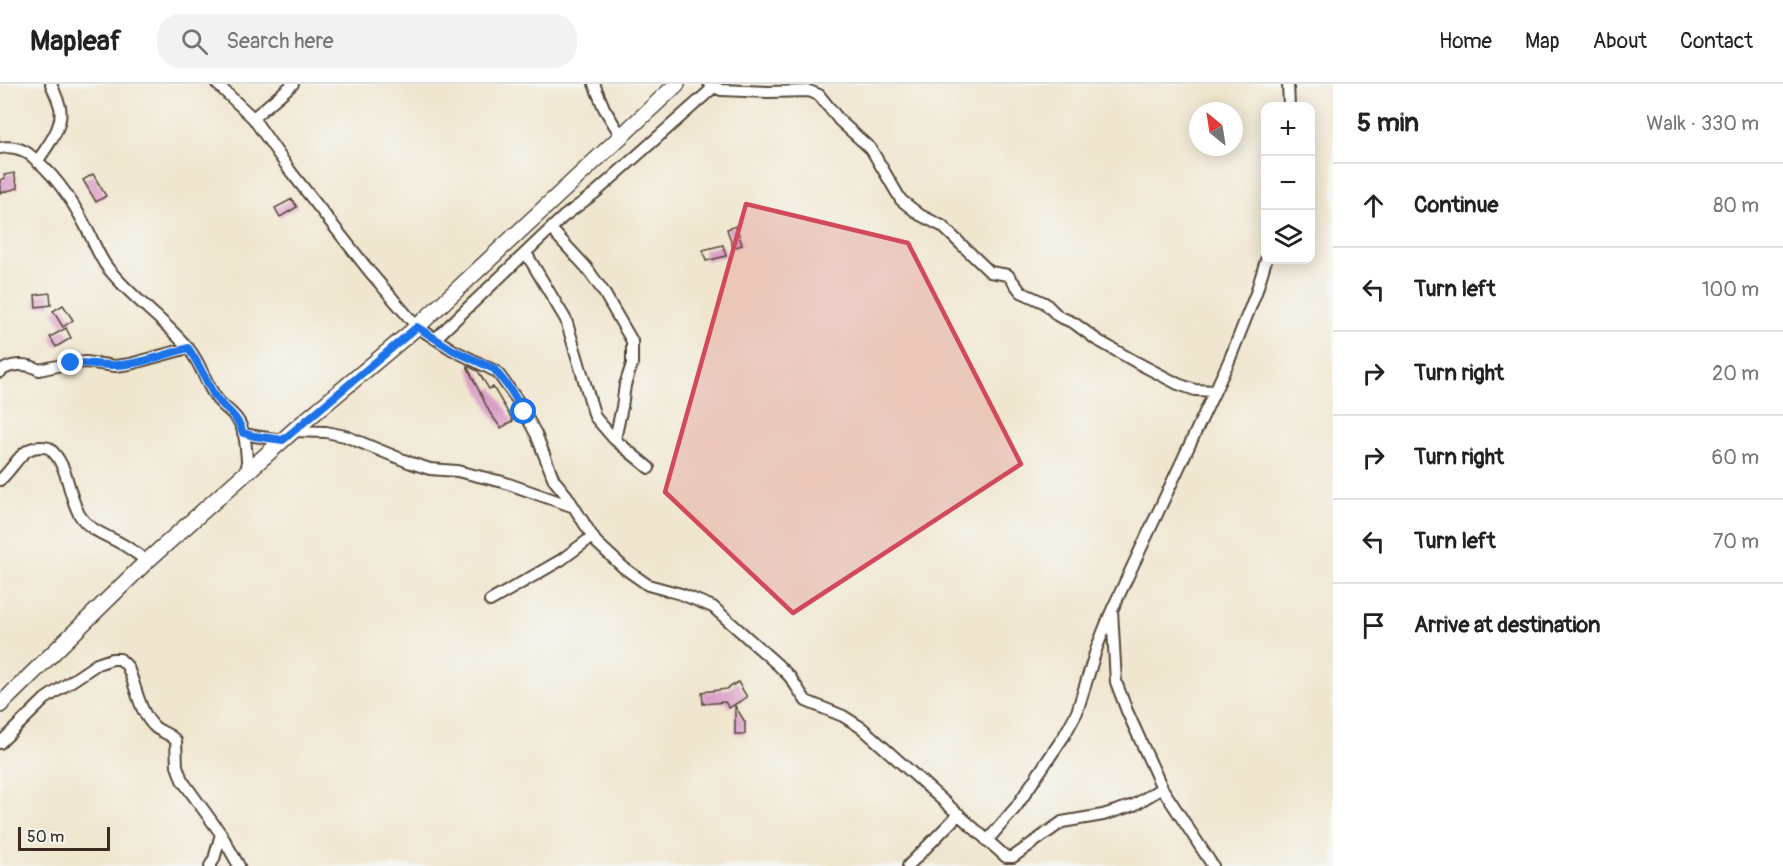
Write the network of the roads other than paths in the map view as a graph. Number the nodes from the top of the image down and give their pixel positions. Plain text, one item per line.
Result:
1 (51, 84) edge
2 (217, 84) edge
3 (293, 84) edge
4 (594, 84) edge
5 (600, 84) edge
6 (677, 84) edge
7 (1288, 84) edge
8 (711, 85) edge
9 (1289, 102) edge
10 (253, 118) junction
11 (621, 136) junction
12 (0, 148) edge
13 (37, 162) junction
14 (551, 229) junction
15 (526, 253) junction
16 (1265, 264) edge
17 (417, 327) junction
18 (435, 339) junction
19 (188, 348) junction
20 (0, 372) edge
21 (1215, 391) junction
22 (243, 433) junction
23 (288, 435) junction
24 (615, 439) junction
25 (649, 468) dead end
26 (248, 471) junction
27 (0, 480) edge
28 (574, 507) junction
29 (592, 537) junction
30 (147, 561) junction
31 (490, 601) dead end
32 (1112, 610) junction
33 (0, 705) edge
34 (0, 744) edge
35 (1162, 788) junction
36 (958, 814) junction
37 (221, 834) junction
38 (988, 843) junction
39 (210, 866) edge
40 (239, 866) edge
41 (908, 866) edge
42 (1213, 866) edge

1 - 13 street
2 - 10 street
3 - 10 street
4 - 5 street
4 - 11 street
6 - 11 main road
7 - 9 street
8 - 14 street
8 - 21 street
10 - 17 street
11 - 17 main road
12 - 13 street
13 - 19 street
14 - 15 street
14 - 24 street
15 - 18 street
15 - 24 street
16 - 21 street
17 - 18 street
17 - 23 main road
18 - 28 street
19 - 20 street
19 - 22 street
21 - 32 street
22 - 23 street
22 - 26 street
23 - 26 main road
23 - 28 street
24 - 25 street
26 - 30 main road
27 - 30 street
28 - 29 street
29 - 31 street
29 - 36 street
30 - 33 main road
32 - 35 street
32 - 38 street
34 - 37 street
35 - 38 street
35 - 42 street
36 - 38 street
36 - 41 street
37 - 39 street
37 - 40 street

